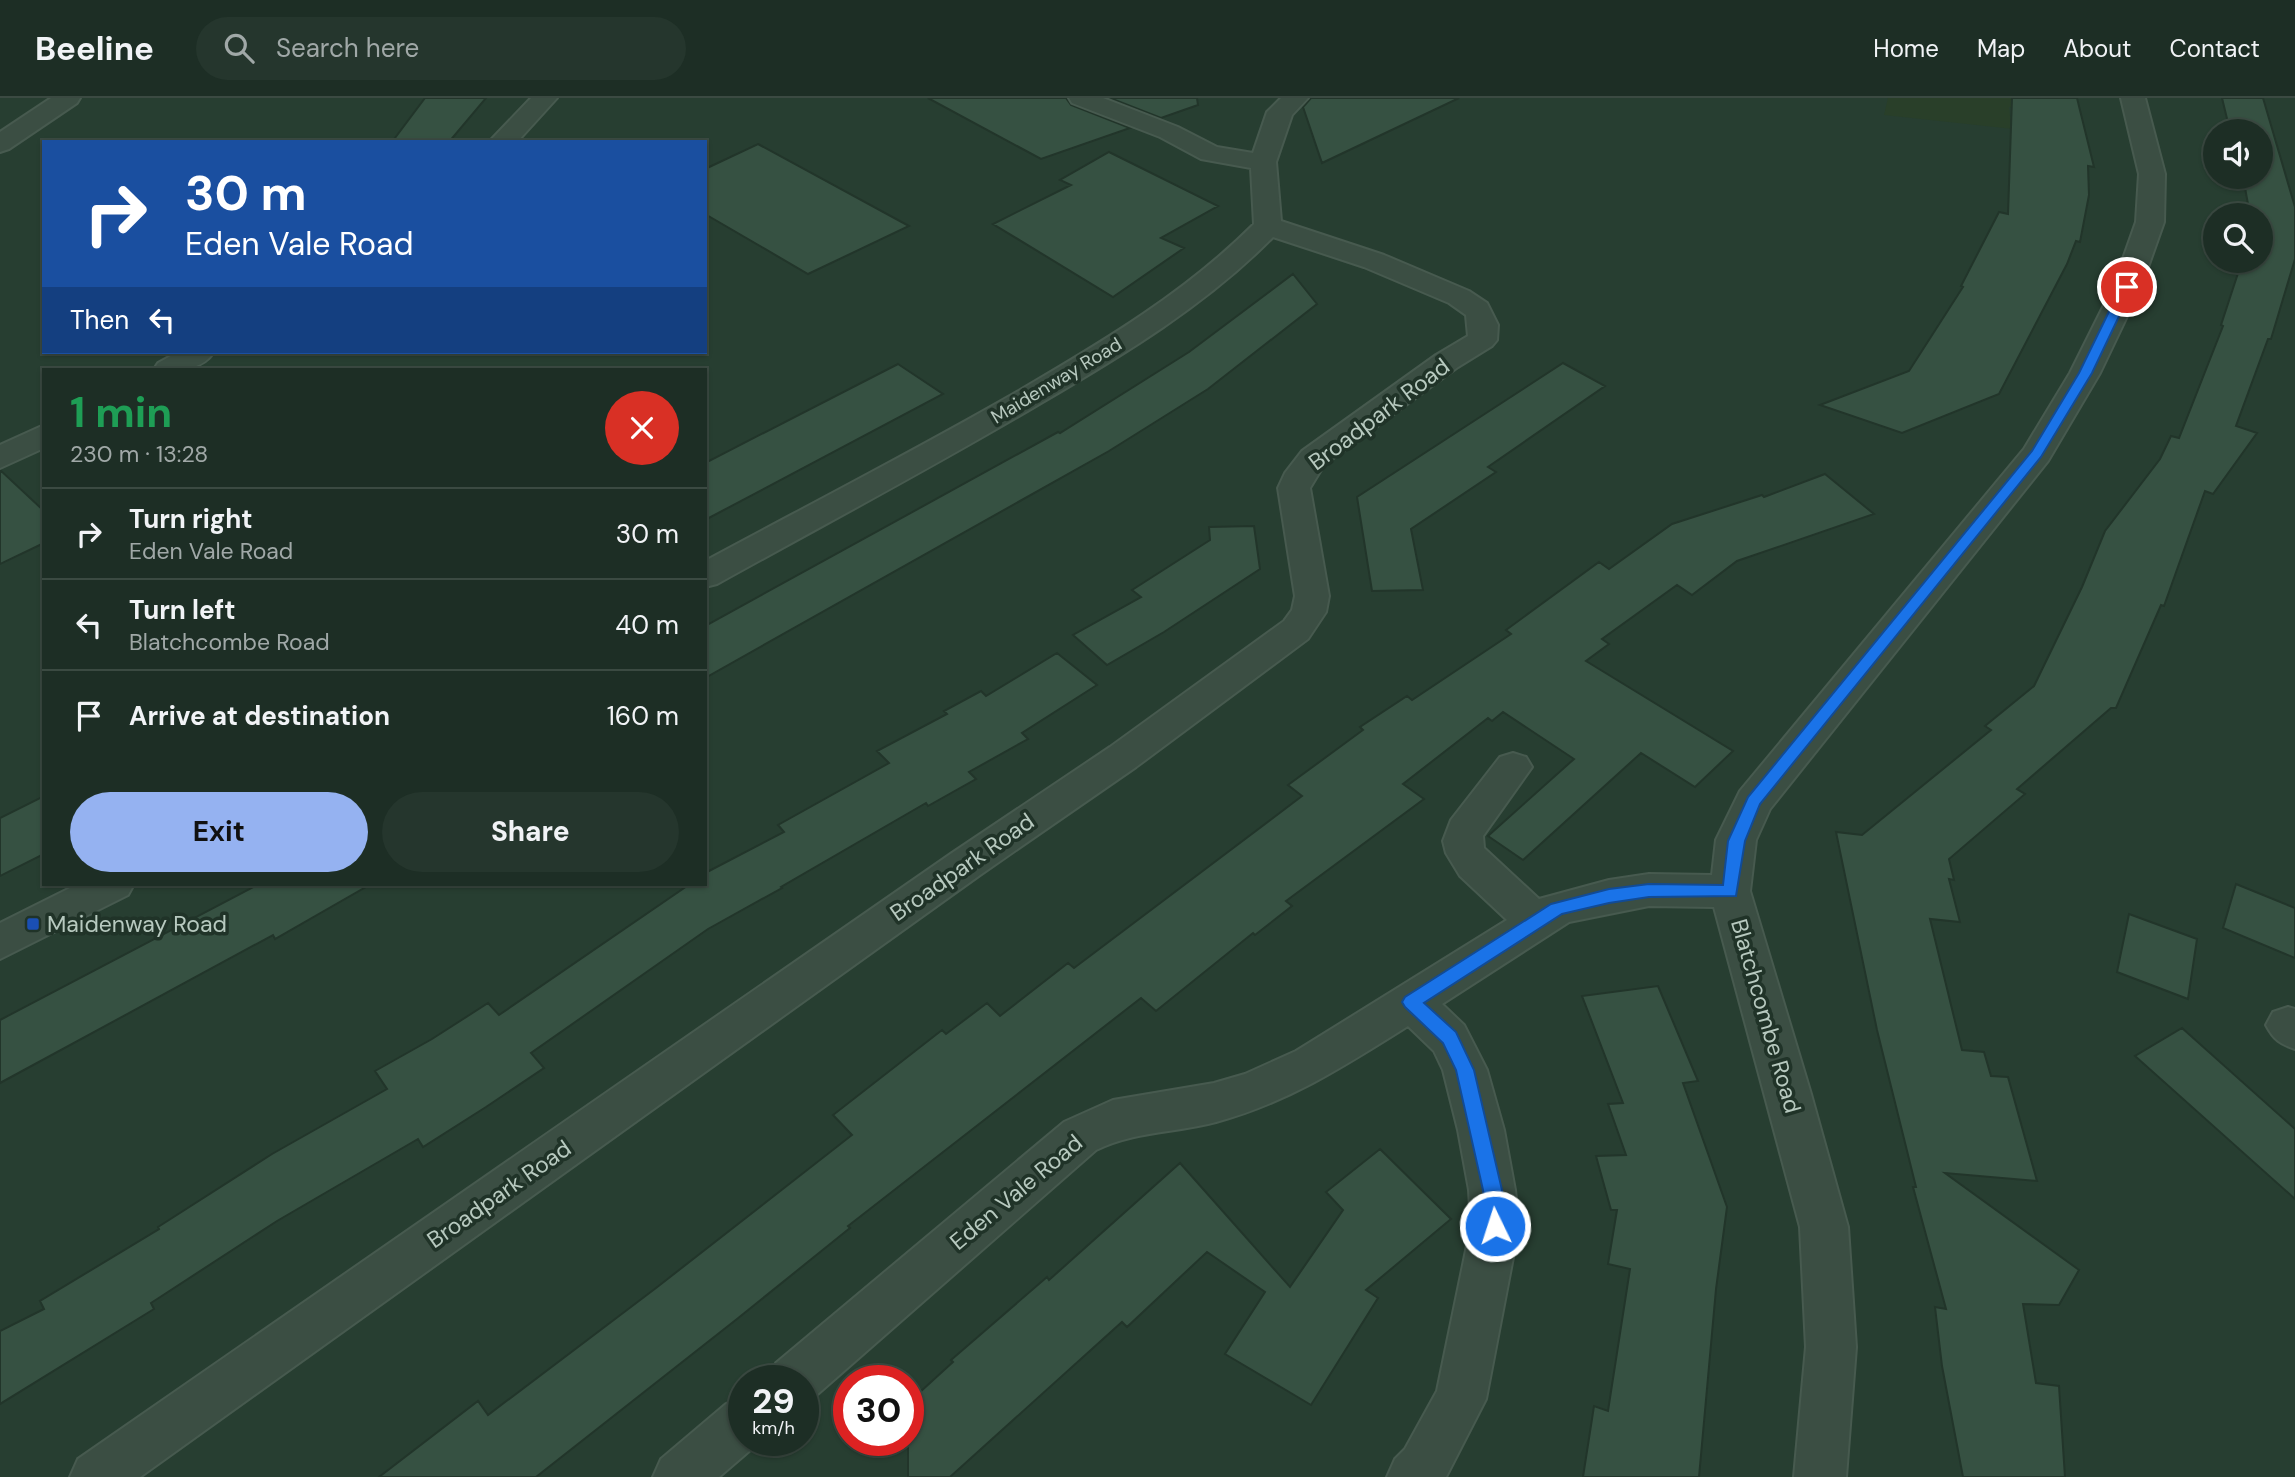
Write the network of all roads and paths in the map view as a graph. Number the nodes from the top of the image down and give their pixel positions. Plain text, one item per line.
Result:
1 (68, 98) edge
2 (545, 98) edge
3 (1081, 98) edge
4 (1296, 98) edge
5 (2133, 98) edge
6 (504, 140) edge
7 (0, 144) edge
8 (1262, 162) junction
9 (1268, 226) junction
10 (42, 436) edge
11 (0, 458) edge
12 (707, 575) edge
13 (1513, 767) dead end
14 (110, 886) edge
15 (1730, 891) junction
16 (1537, 922) junction
17 (0, 942) edge
18 (1411, 1002) junction
19 (813, 1365) edge
20 (728, 1435) edge
21 (96, 1477) edge
22 (678, 1477) edge
23 (1413, 1477) edge
24 (1820, 1477) edge

1 - 7 street
2 - 6 street
3 - 8 street
4 - 8 street
5 - 15 street, Blatchcombe Road
8 - 9 street
9 - 12 street, Maidenway Road
9 - 21 street, Broadpark Road
10 - 11 street
13 - 16 street
14 - 17 street
15 - 16 street, Eden Vale Road
15 - 24 street, Blatchcombe Road
16 - 18 street, Eden Vale Road
18 - 19 street, Eden Vale Road
18 - 23 street
20 - 22 street

